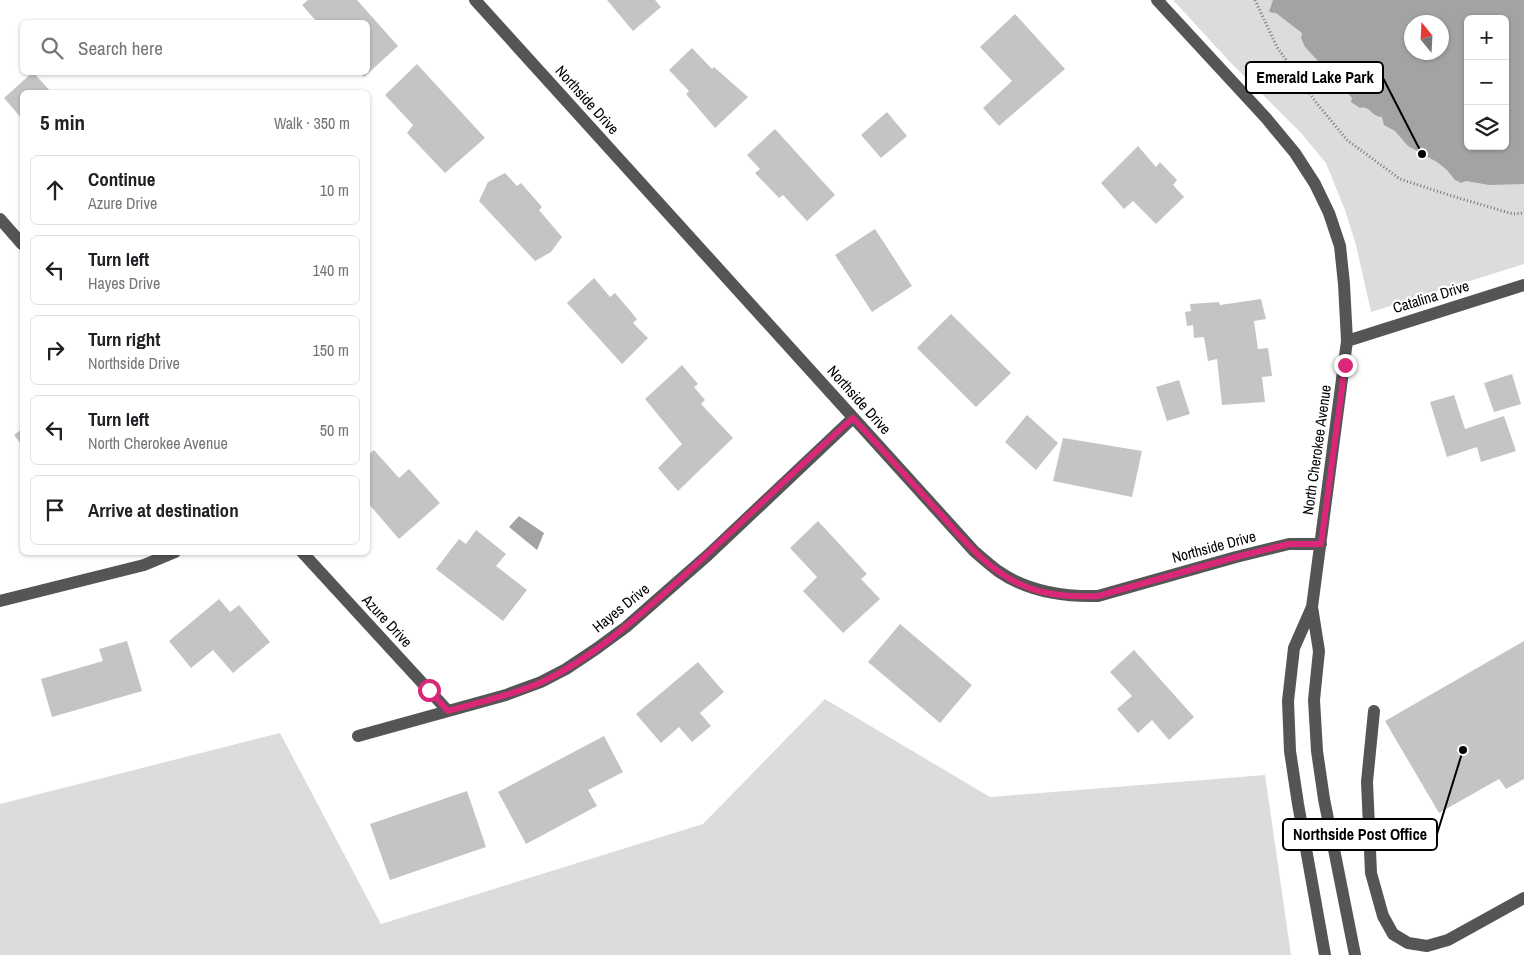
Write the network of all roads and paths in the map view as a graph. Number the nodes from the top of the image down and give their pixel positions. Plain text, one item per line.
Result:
1 (475, 0) edge
2 (1157, 0) edge
3 (1255, 0) edge
4 (1524, 213) edge
5 (0, 220) edge
6 (20, 242) edge
7 (1524, 285) edge
8 (1347, 341) junction
9 (853, 418) junction
10 (1321, 544) junction
11 (168, 555) edge
12 (305, 555) edge
13 (0, 601) edge
14 (1312, 607) junction
15 (448, 711) junction
16 (1374, 711) dead end
17 (358, 736) dead end
18 (1524, 898) edge
19 (1326, 955) edge
20 (1355, 955) edge

1 - 9 street, Northside Drive
2 - 8 street, North Cherokee Avenue
3 - 4 path
5 - 6 street
7 - 8 street, Catalina Drive
8 - 10 street, North Cherokee Avenue
9 - 10 street, Northside Drive
9 - 15 street, Hayes Drive
10 - 14 street, North Cherokee Avenue
11 - 13 street
12 - 15 street, Azure Drive
14 - 19 street, North Cherokee Avenue
14 - 20 street, North Cherokee Avenue
15 - 17 street, Hayes Drive
16 - 18 street

